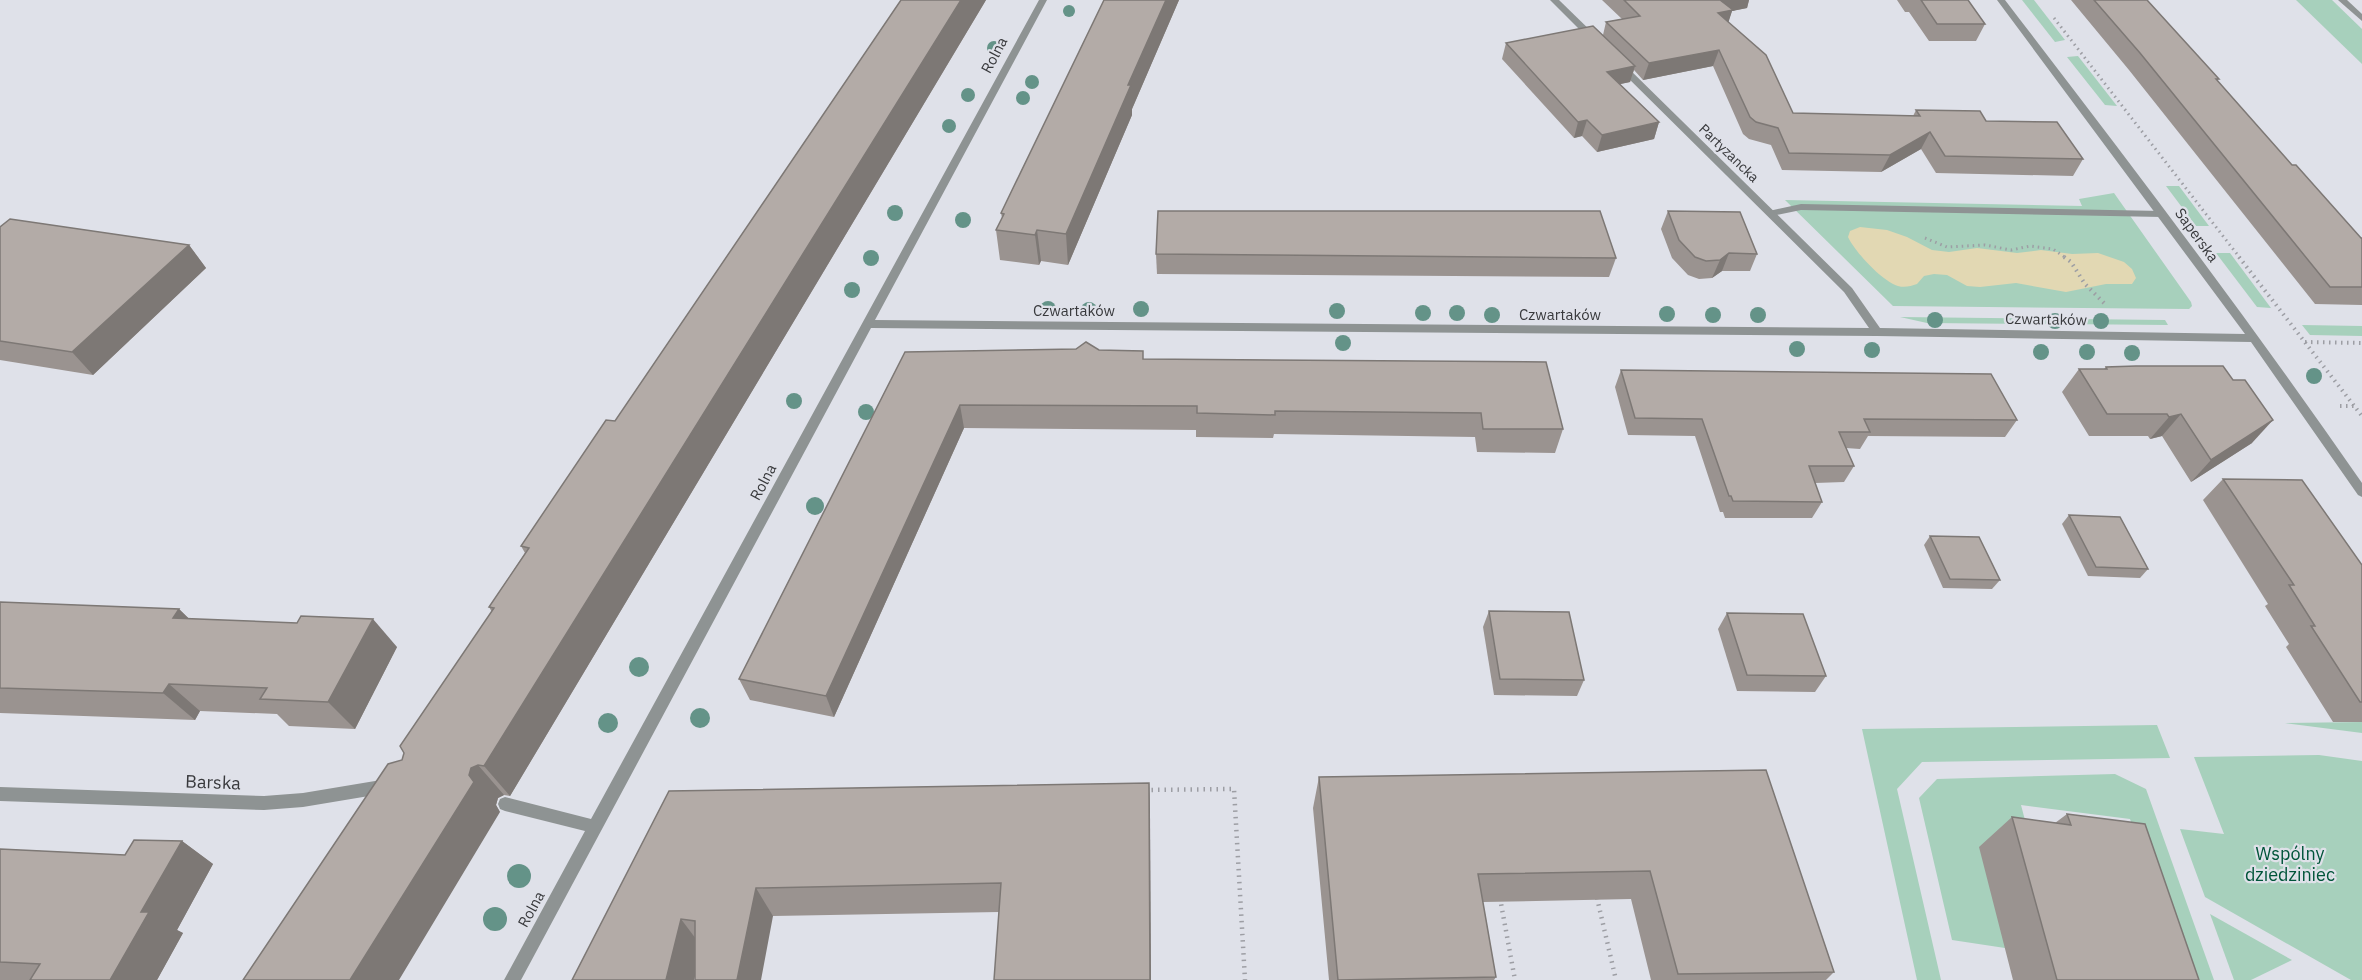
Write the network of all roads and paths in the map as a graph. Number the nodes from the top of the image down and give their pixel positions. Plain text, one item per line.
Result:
1 (1043, 0) edge
2 (1554, 0) edge
3 (2001, 0) edge
4 (2342, 0) edge
5 (2048, 9) dead end
6 (2362, 19) edge
7 (1604, 49) edge
8 (1612, 57) edge
9 (1907, 209) junction
10 (1772, 213) junction
11 (2162, 214) junction
12 (2109, 308) dead end
13 (867, 324) junction
14 (1877, 332) junction
15 (2253, 338) junction
16 (2304, 342) junction
17 (2362, 343) edge
18 (2362, 416) edge
19 (2362, 492) edge
20 (405, 785) edge
21 (1140, 790) edge
22 (0, 794) edge
23 (505, 804) dead end
24 (595, 827) junction
25 (1596, 894) edge
26 (1499, 895) edge
27 (512, 980) edge
28 (1245, 980) edge
29 (1515, 980) edge
30 (1616, 980) edge

1 - 13 street, Rolna
2 - 7 street
3 - 11 street, Saperska
4 - 6 street
5 - 16 path
8 - 10 street, Partyzancka
9 - 10 street
9 - 11 street
9 - 12 path
10 - 14 street, Partyzancka
11 - 15 street, Saperska
13 - 14 street, Czwartaków
13 - 24 street, Rolna
14 - 15 street, Czwartaków
15 - 19 street, Saperska
16 - 17 path
16 - 18 path
20 - 22 street, Barska
21 - 28 path
23 - 24 street
24 - 27 street, Rolna
25 - 30 path
26 - 29 path

